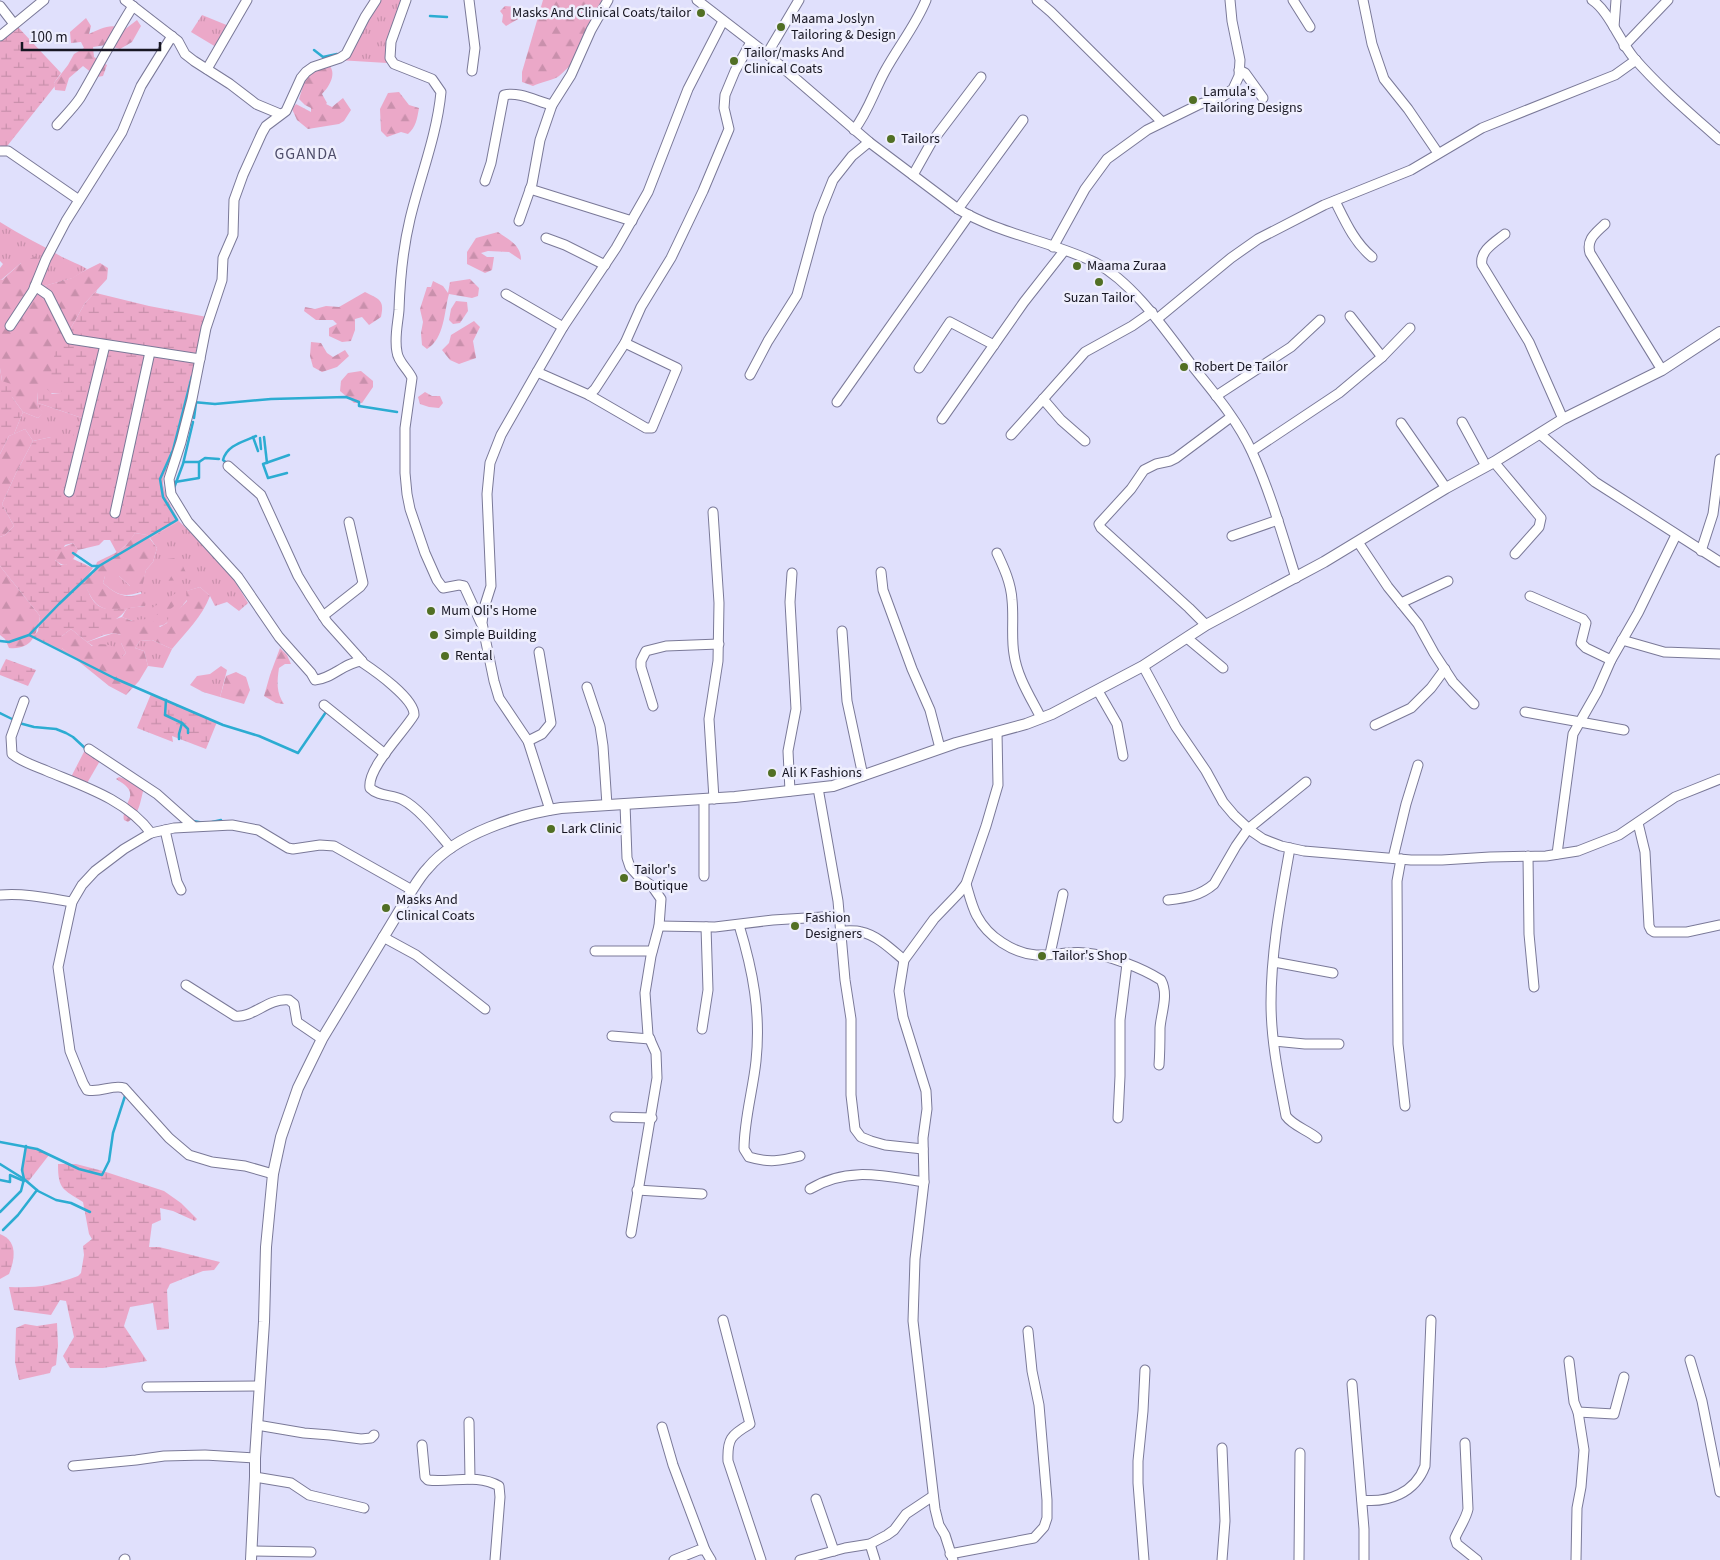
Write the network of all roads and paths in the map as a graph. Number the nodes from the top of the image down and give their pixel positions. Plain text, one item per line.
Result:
1 (44, 0) edge
2 (125, 0) edge
3 (247, 0) edge
4 (376, 0) edge
5 (406, 0) edge
6 (469, 0) edge
7 (608, 0) edge
8 (697, 0) edge
9 (799, 0) edge
10 (926, 0) edge
11 (1037, 0) edge
12 (1230, 0) edge
13 (1292, 0) edge
14 (1363, 0) edge
15 (1592, 0) edge
16 (1616, 0) edge
17 (1668, 0) edge
18 (0, 6) edge
19 (133, 6) junction
20 (723, 21) junction
21 (14, 24) junction
22 (1310, 27) dead end
23 (1614, 28) junction
24 (0, 36) edge
25 (172, 36) junction
26 (751, 42) junction
27 (1624, 46) junction
28 (766, 54) junction
29 (1636, 60) junction
30 (207, 69) junction
31 (1239, 70) junction
32 (472, 71) dead end
33 (981, 77) dead end
34 (1263, 98) dead end
35 (552, 105) junction
36 (280, 114) junction
37 (1023, 120) dead end
38 (1162, 122) junction
39 (57, 125) dead end
40 (854, 130) junction
41 (1720, 140) edge
42 (869, 142) junction
43 (0, 151) edge
44 (1438, 153) junction
45 (913, 175) junction
46 (485, 181) dead end
47 (530, 189) junction
48 (79, 200) junction
49 (1335, 201) junction
50 (958, 209) junction
51 (969, 215) junction
52 (519, 221) dead end
53 (632, 221) junction
54 (1605, 224) dead end
55 (1504, 234) dead end
56 (546, 238) dead end
57 (1052, 247) junction
58 (1064, 250) junction
59 (1372, 257) dead end
60 (605, 265) junction
61 (35, 286) junction
62 (506, 294) dead end
63 (1154, 316) junction
64 (1350, 316) dead end
65 (1320, 320) dead end
66 (10, 326) dead end
67 (563, 328) junction
68 (1410, 328) dead end
69 (1720, 332) edge
70 (625, 343) junction
71 (105, 345) junction
72 (994, 345) junction
73 (150, 352) junction
74 (1382, 356) junction
75 (200, 359) junction
76 (919, 368) dead end
77 (1662, 370) junction
78 (537, 372) junction
79 (750, 375) dead end
80 (590, 395) junction
81 (1216, 396) junction
82 (1043, 399) junction
83 (837, 402) dead end
84 (1231, 417) junction
85 (942, 419) dead end
86 (1563, 419) junction
87 (1462, 422) dead end
88 (1401, 423) dead end
89 (1540, 434) junction
90 (1011, 435) dead end
91 (1085, 441) dead end
92 (1252, 451) junction
93 (1720, 459) edge
94 (1490, 464) junction
95 (228, 466) dead end
96 (1446, 488) junction
97 (70, 492) dead end
98 (713, 512) dead end
99 (115, 513) dead end
100 (1278, 520) junction
101 (349, 522) dead end
102 (1676, 535) junction
103 (1232, 536) dead end
104 (1358, 542) junction
105 (1701, 551) junction
106 (997, 553) dead end
107 (1515, 554) dead end
108 (1720, 562) edge
109 (881, 572) dead end
110 (792, 573) dead end
111 (1296, 578) junction
112 (1448, 581) dead end
113 (1530, 596) dead end
114 (1401, 603) junction
115 (323, 616) junction
116 (482, 623) junction
117 (1206, 625) junction
118 (842, 631) dead end
119 (1187, 638) junction
120 (1622, 640) junction
121 (719, 644) junction
122 (539, 652) dead end
123 (1720, 654) edge
124 (1611, 660) junction
125 (362, 661) junction
126 (1143, 666) junction
127 (1223, 668) dead end
128 (1445, 669) junction
129 (588, 687) dead end
130 (1098, 690) junction
131 (24, 700) dead end
132 (324, 704) dead end
133 (1474, 704) dead end
134 (653, 706) dead end
135 (1526, 712) dead end
136 (1041, 718) junction
137 (1581, 721) junction
138 (1375, 725) dead end
139 (1624, 730) dead end
140 (997, 732) junction
141 (528, 742) junction
142 (940, 748) junction
143 (89, 749) dead end
144 (385, 754) junction
145 (1124, 756) dead end
146 (1418, 765) dead end
147 (863, 776) junction
148 (1720, 779) edge
149 (1306, 782) dead end
150 (818, 788) junction
151 (790, 791) junction
152 (709, 799) junction
153 (625, 804) junction
154 (607, 805) junction
155 (550, 810) junction
156 (1638, 823) junction
157 (193, 826) junction
158 (1248, 828) junction
159 (165, 830) junction
160 (151, 833) junction
161 (450, 848) junction
162 (1290, 848) junction
163 (1557, 854) junction
164 (1528, 856) junction
165 (1397, 859) junction
166 (704, 876) dead end
167 (966, 884) junction
168 (181, 890) dead end
169 (412, 890) junction
170 (1062, 894) dead end
171 (0, 895) edge
172 (1168, 900) dead end
173 (72, 902) junction
174 (839, 916) junction
175 (739, 924) junction
176 (1720, 925) edge
177 (659, 926) junction
178 (706, 927) junction
179 (841, 931) junction
180 (383, 936) junction
181 (595, 951) dead end
182 (652, 951) junction
183 (1050, 954) junction
184 (904, 960) junction
185 (1274, 962) junction
186 (1127, 964) junction
187 (1333, 973) dead end
188 (186, 986) dead end
189 (1534, 987) dead end
190 (485, 1009) dead end
191 (702, 1029) dead end
192 (612, 1036) dead end
193 (322, 1039) junction
194 (650, 1040) junction
195 (1274, 1042) junction
196 (1339, 1044) dead end
197 (1159, 1065) dead end
198 (1404, 1106) dead end
199 (615, 1117) dead end
200 (652, 1118) junction
201 (1118, 1118) dead end
202 (1317, 1138) dead end
203 (923, 1149) junction
204 (800, 1156) dead end
205 (273, 1174) junction
206 (924, 1182) junction
207 (810, 1189) dead end
208 (638, 1190) junction
209 (702, 1194) dead end
210 (631, 1233) dead end
211 (723, 1320) dead end
212 (1431, 1320) dead end
213 (1028, 1331) dead end
214 (1569, 1360) dead end
215 (1690, 1360) dead end
216 (1146, 1370) dead end
217 (1624, 1377) dead end
218 (1352, 1384) dead end
219 (259, 1386) junction
220 (147, 1387) dead end
221 (1578, 1412) junction
222 (469, 1422) dead end
223 (257, 1425) junction
224 (662, 1427) dead end
225 (374, 1435) dead end
226 (1465, 1443) dead end
227 (422, 1445) dead end
228 (1222, 1448) dead end
229 (1300, 1453) dead end
230 (255, 1458) junction
231 (73, 1466) dead end
232 (256, 1477) junction
233 (470, 1479) junction
234 (1720, 1492) edge
235 (933, 1496) junction
236 (816, 1500) dead end
237 (1362, 1500) junction
238 (364, 1508) dead end
239 (870, 1544) junction
240 (705, 1550) junction
241 (834, 1551) junction
242 (311, 1552) dead end
243 (252, 1556) edge
244 (952, 1557) edge
245 (496, 1560) edge
246 (674, 1560) edge
247 (711, 1560) edge
248 (761, 1560) edge
249 (800, 1560) edge
250 (875, 1560) edge
251 (1144, 1560) edge
252 (1222, 1560) edge
253 (1299, 1560) edge
254 (1364, 1560) edge
255 (1477, 1560) edge
256 (1576, 1560) edge

1 - 21 street
2 - 19 street
3 - 30 street
4 - 36 street
5 - 116 street
6 - 32 street
7 - 35 street
8 - 20 street
9 - 28 street
10 - 40 street
11 - 38 street
12 - 31 street
13 - 22 street
14 - 44 street
15 - 23 street
16 - 23 street
17 - 27 street
18 - 21 street
19 - 25 street
19 - 39 street
20 - 26 street
20 - 53 street
21 - 24 street
23 - 27 street
25 - 30 street
25 - 48 street
26 - 28 street
26 - 70 street
27 - 29 street
28 - 40 street
29 - 41 street
29 - 44 street
30 - 36 street
31 - 34 street
31 - 38 street
33 - 45 street
35 - 46 street
35 - 47 street
36 - 75 street
37 - 50 street
38 - 57 street
40 - 42 street
42 - 45 street
42 - 79 street
43 - 48 street
44 - 49 street
45 - 50 street
47 - 52 street
47 - 53 street
48 - 61 street
49 - 59 street
49 - 63 street
50 - 51 street
51 - 57 street
51 - 83 street
53 - 60 street
54 - 77 street
55 - 86 street
56 - 60 street
57 - 58 street
58 - 63 street
58 - 72 street
60 - 67 street
61 - 66 street
61 - 71 street
62 - 67 street
63 - 81 street
63 - 82 street
64 - 74 street
65 - 81 street
67 - 78 street
68 - 74 street
69 - 77 street
70 - 80 street
70 - 80 street
71 - 73 street
71 - 97 street
72 - 76 street
72 - 85 street
73 - 75 street
73 - 99 street
74 - 92 street
75 - 125 street
77 - 86 street
78 - 80 street
78 - 116 street
81 - 84 street
82 - 90 street
82 - 91 street
84 - 92 street
84 - 117 street
86 - 89 street
87 - 94 street
88 - 96 street
89 - 94 street
89 - 102 street
92 - 100 street
93 - 105 street
94 - 96 street
94 - 107 street
95 - 115 street
96 - 104 street
98 - 121 street
100 - 103 street
100 - 111 street
101 - 115 street
102 - 105 street
102 - 120 street
104 - 111 street
104 - 114 street
105 - 108 street
106 - 136 street
109 - 142 street
110 - 151 street
111 - 117 street
112 - 114 street
113 - 124 street
114 - 128 street
115 - 125 street
116 - 141 street
117 - 119 street
118 - 147 street
119 - 126 street
119 - 127 street
120 - 123 street
120 - 124 street
121 - 134 street
121 - 152 street
122 - 141 street
124 - 137 street
125 - 144 street
126 - 130 street
126 - 158 street
128 - 133 street
128 - 138 street
129 - 154 street
130 - 136 street
130 - 145 street
131 - 160 street
132 - 144 street
135 - 137 street
136 - 140 street
137 - 139 street
137 - 163 street
140 - 142 street
140 - 167 street
141 - 155 street
142 - 147 street
143 - 157 street
144 - 161 street
146 - 165 street
147 - 150 street
148 - 156 street
149 - 158 street
150 - 151 street
150 - 174 street
151 - 152 street
152 - 153 street
152 - 166 street
153 - 154 street
153 - 177 street
154 - 155 street
155 - 161 street
156 - 163 street
156 - 176 street
157 - 159 street
157 - 169 street
158 - 162 street
158 - 172 street
159 - 160 street
159 - 168 street
160 - 173 street
161 - 169 street
162 - 165 street
162 - 185 street
163 - 164 street
164 - 165 street
164 - 189 street
165 - 198 street
167 - 183 street
167 - 184 street
169 - 180 street
170 - 183 street
171 - 173 street
173 - 205 street
174 - 175 street
174 - 179 street
175 - 178 street
175 - 204 street
177 - 178 street
177 - 182 street
178 - 191 street
179 - 184 street
179 - 203 street
180 - 190 street
180 - 193 street
181 - 182 street
182 - 194 street
183 - 186 street
184 - 203 street
185 - 187 street
185 - 195 street
186 - 197 street
186 - 201 street
188 - 193 street
192 - 194 street
193 - 205 street
194 - 200 street
195 - 196 street
195 - 202 street
199 - 200 street
200 - 208 street
203 - 206 street
205 - 219 street
206 - 207 street
206 - 235 street
208 - 209 street
208 - 210 street
211 - 248 street
212 - 237 street
213 - 244 street
214 - 221 street
215 - 234 street
216 - 251 street
217 - 221 street
218 - 237 street
219 - 220 street
219 - 223 street
221 - 256 street
222 - 233 street
223 - 225 street
223 - 230 street
224 - 240 street
226 - 255 street
227 - 233 street
228 - 252 street
229 - 253 street
230 - 231 street
230 - 232 street
232 - 238 street
232 - 243 street
233 - 245 street
235 - 239 street
235 - 244 street
236 - 241 street
237 - 254 street
239 - 241 street
239 - 250 street
240 - 246 street
240 - 247 street
241 - 249 street
242 - 243 street

